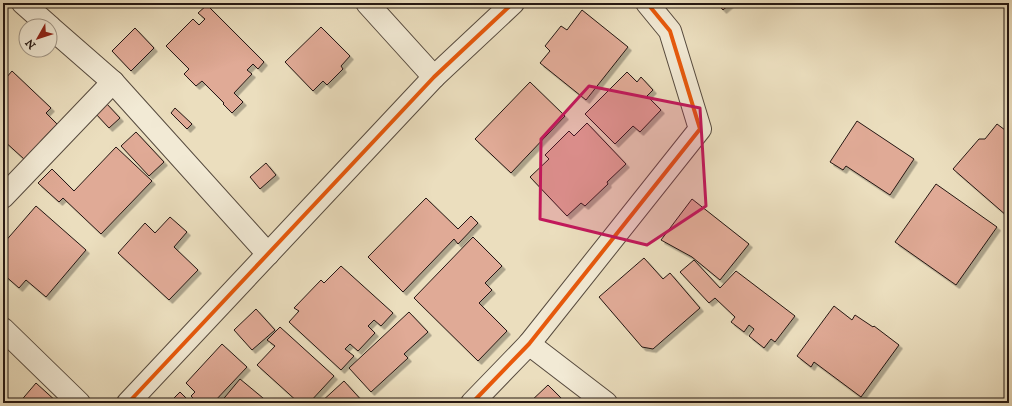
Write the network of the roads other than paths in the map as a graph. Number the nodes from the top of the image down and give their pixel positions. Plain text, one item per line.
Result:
1 (23, 3) edge
2 (367, 3) edge
3 (513, 3) edge
4 (647, 3) edge
5 (41, 18) edge
6 (58, 33) edge
7 (434, 77) junction
8 (113, 82) junction
9 (3, 197) edge
10 (268, 254) junction
11 (3, 329) edge
12 (529, 344) junction
13 (79, 403) edge
14 (128, 403) edge
15 (472, 403) edge
16 (606, 403) edge

1 - 5 street
2 - 7 street
3 - 7 street
4 - 12 street
6 - 8 street
7 - 10 street
8 - 9 street
8 - 10 street
10 - 14 street
11 - 13 street
12 - 15 street
12 - 16 street

